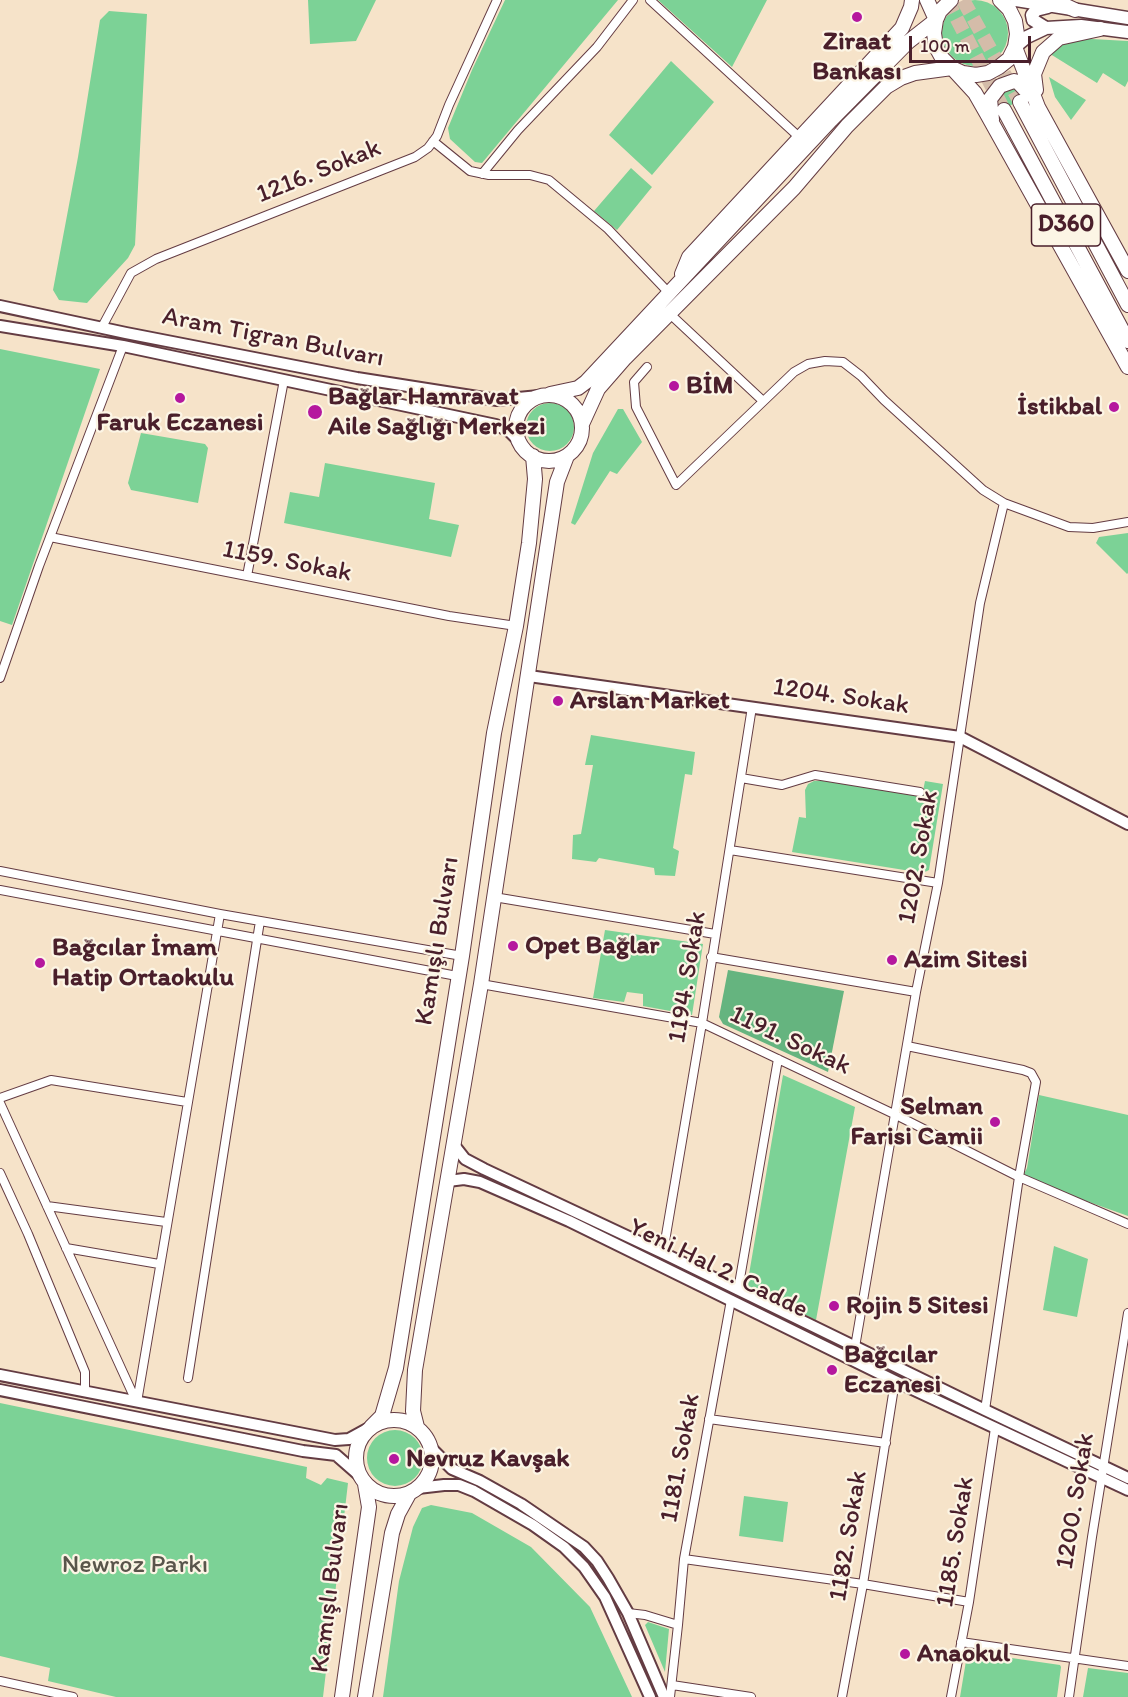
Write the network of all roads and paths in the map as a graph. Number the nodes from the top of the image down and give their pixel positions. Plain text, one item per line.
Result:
1 (497, 0) edge
2 (633, 0) edge
3 (650, 0) edge
4 (912, 0) edge
5 (927, 0) edge
6 (951, 0) edge
7 (1000, 0) edge
8 (1016, 0) edge
9 (1053, 3) edge
10 (1075, 10) joint
11 (1128, 18) edge
12 (936, 20) junction
13 (1046, 28) junction
14 (1100, 29) junction
15 (1128, 32) edge
16 (1015, 47) junction
17 (952, 68) junction
18 (1020, 102) tunnel mouth
19 (1038, 107) junction
20 (1004, 110) tunnel mouth
21 (992, 123) junction
22 (799, 137) junction
23 (433, 141) junction
24 (482, 174) junction
25 (1128, 271) edge
26 (673, 288) junction
27 (1128, 305) edge
28 (0, 306) edge
29 (670, 314) junction
30 (0, 326) edge
31 (102, 327) junction
32 (1128, 340) edge
33 (123, 346) junction
34 (647, 367) dead end
35 (1128, 367) edge
36 (284, 380) junction
37 (544, 395) junction
38 (763, 401) junction
39 (582, 424) junction
40 (519, 441) junction
41 (532, 456) junction
42 (567, 456) junction
43 (1004, 503) junction
44 (1128, 522) edge
45 (50, 537) junction
46 (247, 576) junction
47 (516, 626) junction
48 (529, 676) junction
49 (0, 678) edge
50 (752, 707) junction
51 (960, 737) junction
52 (741, 778) junction
53 (920, 792) dead end
54 (1128, 824) edge
55 (730, 850) junction
56 (0, 872) edge
57 (938, 883) junction
58 (0, 890) edge
59 (494, 897) junction
60 (220, 914) junction
61 (260, 921) junction
62 (216, 932) junction
63 (715, 934) junction
64 (257, 940) junction
65 (462, 956) junction
66 (711, 957) junction
67 (457, 976) junction
68 (481, 984) junction
69 (916, 992) junction
70 (702, 1023) junction
71 (907, 1046) junction
72 (778, 1059) junction
73 (0, 1098) edge
74 (187, 1102) junction
75 (0, 1103) edge
76 (896, 1115) junction
77 (454, 1145) junction
78 (0, 1176) edge
79 (1019, 1177) junction
80 (448, 1181) junction
81 (47, 1206) junction
82 (166, 1222) junction
83 (1128, 1224) edge
84 (66, 1248) junction
85 (663, 1253) junction
86 (159, 1264) junction
87 (738, 1290) junction
88 (730, 1300) junction
89 (1128, 1312) edge
90 (855, 1347) junction
91 (0, 1375) edge
92 (188, 1378) dead end
93 (895, 1381) junction
94 (0, 1390) edge
95 (85, 1392) junction
96 (137, 1402) junction
97 (985, 1410) junction
98 (709, 1419) junction
99 (417, 1427) junction
100 (371, 1428) junction
101 (995, 1428) junction
102 (885, 1443) junction
103 (430, 1447) junction
104 (1102, 1471) junction
105 (1128, 1478) edge
106 (363, 1480) junction
107 (1128, 1490) edge
108 (413, 1491) junction
109 (684, 1559) junction
110 (863, 1584) junction
111 (969, 1602) junction
112 (628, 1614) junction
113 (678, 1625) junction
114 (961, 1642) junction
115 (1075, 1659) junction
116 (1128, 1666) edge
117 (0, 1681) edge
118 (672, 1685) junction
119 (57, 1695) edge
120 (73, 1697) edge
121 (342, 1697) edge
122 (365, 1697) edge
123 (650, 1697) edge
124 (664, 1697) edge
125 (670, 1697) edge
126 (751, 1697) edge
127 (842, 1697) edge
128 (951, 1697) edge
129 (1069, 1697) edge

1 - 23 street, 1216. Sokak
2 - 24 street
3 - 22 street
4 - 22 highway
5 - 12 highway
6 - 12 highway
7 - 16 highway
8 - 9 main road
9 - 10 highway
9 - 13 main road
10 - 11 main road
12 - 17 highway
12 - 26 highway
13 - 14 main road
13 - 16 main road
14 - 15 main road
14 - 19 highway
16 - 17 highway
16 - 19 highway
17 - 21 highway
17 - 29 highway
18 - 27 highway, D360
19 - 21 highway
19 - 25 highway
20 - 32 highway, D360
21 - 35 highway
22 - 26 highway
23 - 24 street
23 - 31 street, 1216. Sokak
24 - 26 street
26 - 37 highway
28 - 31 main road, Aram Tigran Bulvarı
29 - 38 street
29 - 39 highway
30 - 33 main road
31 - 37 main road, Aram Tigran Bulvarı
33 - 36 main road
33 - 45 street
34 - 38 street
36 - 40 main road
36 - 46 street
37 - 39 highway
37 - 40 highway
38 - 43 street
39 - 42 highway
40 - 41 highway
41 - 42 highway
41 - 47 highway, Kamışlı Bulvarı
42 - 48 highway, Kamışlı Bulvarı
43 - 44 street
43 - 51 street, 1202. Sokak
45 - 46 street, 1159. Sokak
45 - 49 street
46 - 47 street, 1159. Sokak
47 - 65 highway, Kamışlı Bulvarı
48 - 50 main road, 1204. Sokak
48 - 59 highway, Kamışlı Bulvarı
50 - 51 main road, 1204. Sokak
50 - 52 street, 1194. Sokak
51 - 54 main road, 1204. Sokak
51 - 57 street, 1202. Sokak
52 - 53 street
52 - 55 street, 1194. Sokak
55 - 57 street
55 - 63 street, 1194. Sokak
56 - 60 street
57 - 69 street, 1202. Sokak
58 - 62 street
59 - 63 street
59 - 68 highway, Kamışlı Bulvarı
60 - 61 street
60 - 62 street
61 - 64 street
61 - 65 street
62 - 64 street
62 - 74 street
63 - 66 street, 1194. Sokak
64 - 67 street
64 - 92 street
65 - 67 highway, Kamışlı Bulvarı
66 - 69 street
66 - 70 street, 1194. Sokak
67 - 100 highway, Kamışlı Bulvarı
68 - 70 street, 1191. Sokak
68 - 77 highway, Kamışlı Bulvarı
69 - 71 street, 1202. Sokak
70 - 72 street, 1191. Sokak
70 - 85 street, 1194. Sokak
71 - 76 street, 1202. Sokak
71 - 79 street
72 - 76 street, 1191. Sokak
72 - 87 street
73 - 74 street
74 - 82 street
75 - 81 street
76 - 79 street, 1191. Sokak
76 - 90 street, 1202. Sokak
77 - 80 highway, Kamışlı Bulvarı
77 - 85 main road
78 - 95 street
79 - 83 street, 1191. Sokak
79 - 97 street
80 - 88 main road, Yeni Hal 2. Cadde
80 - 99 highway, Kamışlı Bulvarı
81 - 82 street
81 - 84 street
82 - 86 street
84 - 86 street
84 - 96 street
85 - 87 main road
86 - 96 street
87 - 90 main road
88 - 93 main road, Yeni Hal 2. Cadde
88 - 98 street, 1181. Sokak
89 - 104 street, 1200. Sokak
90 - 97 main road
91 - 95 main road
93 - 101 main road, Yeni Hal 2. Cadde
93 - 102 street, 1182. Sokak
94 - 106 main road
95 - 96 main road
96 - 100 main road
97 - 104 main road
98 - 102 street
98 - 109 street, 1181. Sokak
99 - 100 highway
99 - 103 highway
100 - 106 highway
101 - 104 main road, Yeni Hal 2. Cadde
101 - 111 street, 1185. Sokak
102 - 110 street, 1182. Sokak
103 - 108 highway
103 - 112 main road
104 - 105 main road
104 - 107 main road, Yeni Hal 2. Cadde
104 - 115 street, 1200. Sokak
106 - 108 highway
106 - 121 highway, Kamışlı Bulvarı
108 - 122 highway, Kamışlı Bulvarı
108 - 123 main road
109 - 110 street
109 - 113 street, 1181. Sokak
110 - 111 street
110 - 127 street, 1182. Sokak
111 - 114 street, 1185. Sokak
112 - 113 street
112 - 124 main road
113 - 118 street, 1181. Sokak
114 - 115 street
114 - 128 street, 1185. Sokak
115 - 116 street
115 - 129 street, 1200. Sokak
117 - 119 street
118 - 125 street, 1181. Sokak
118 - 126 street
119 - 120 street

